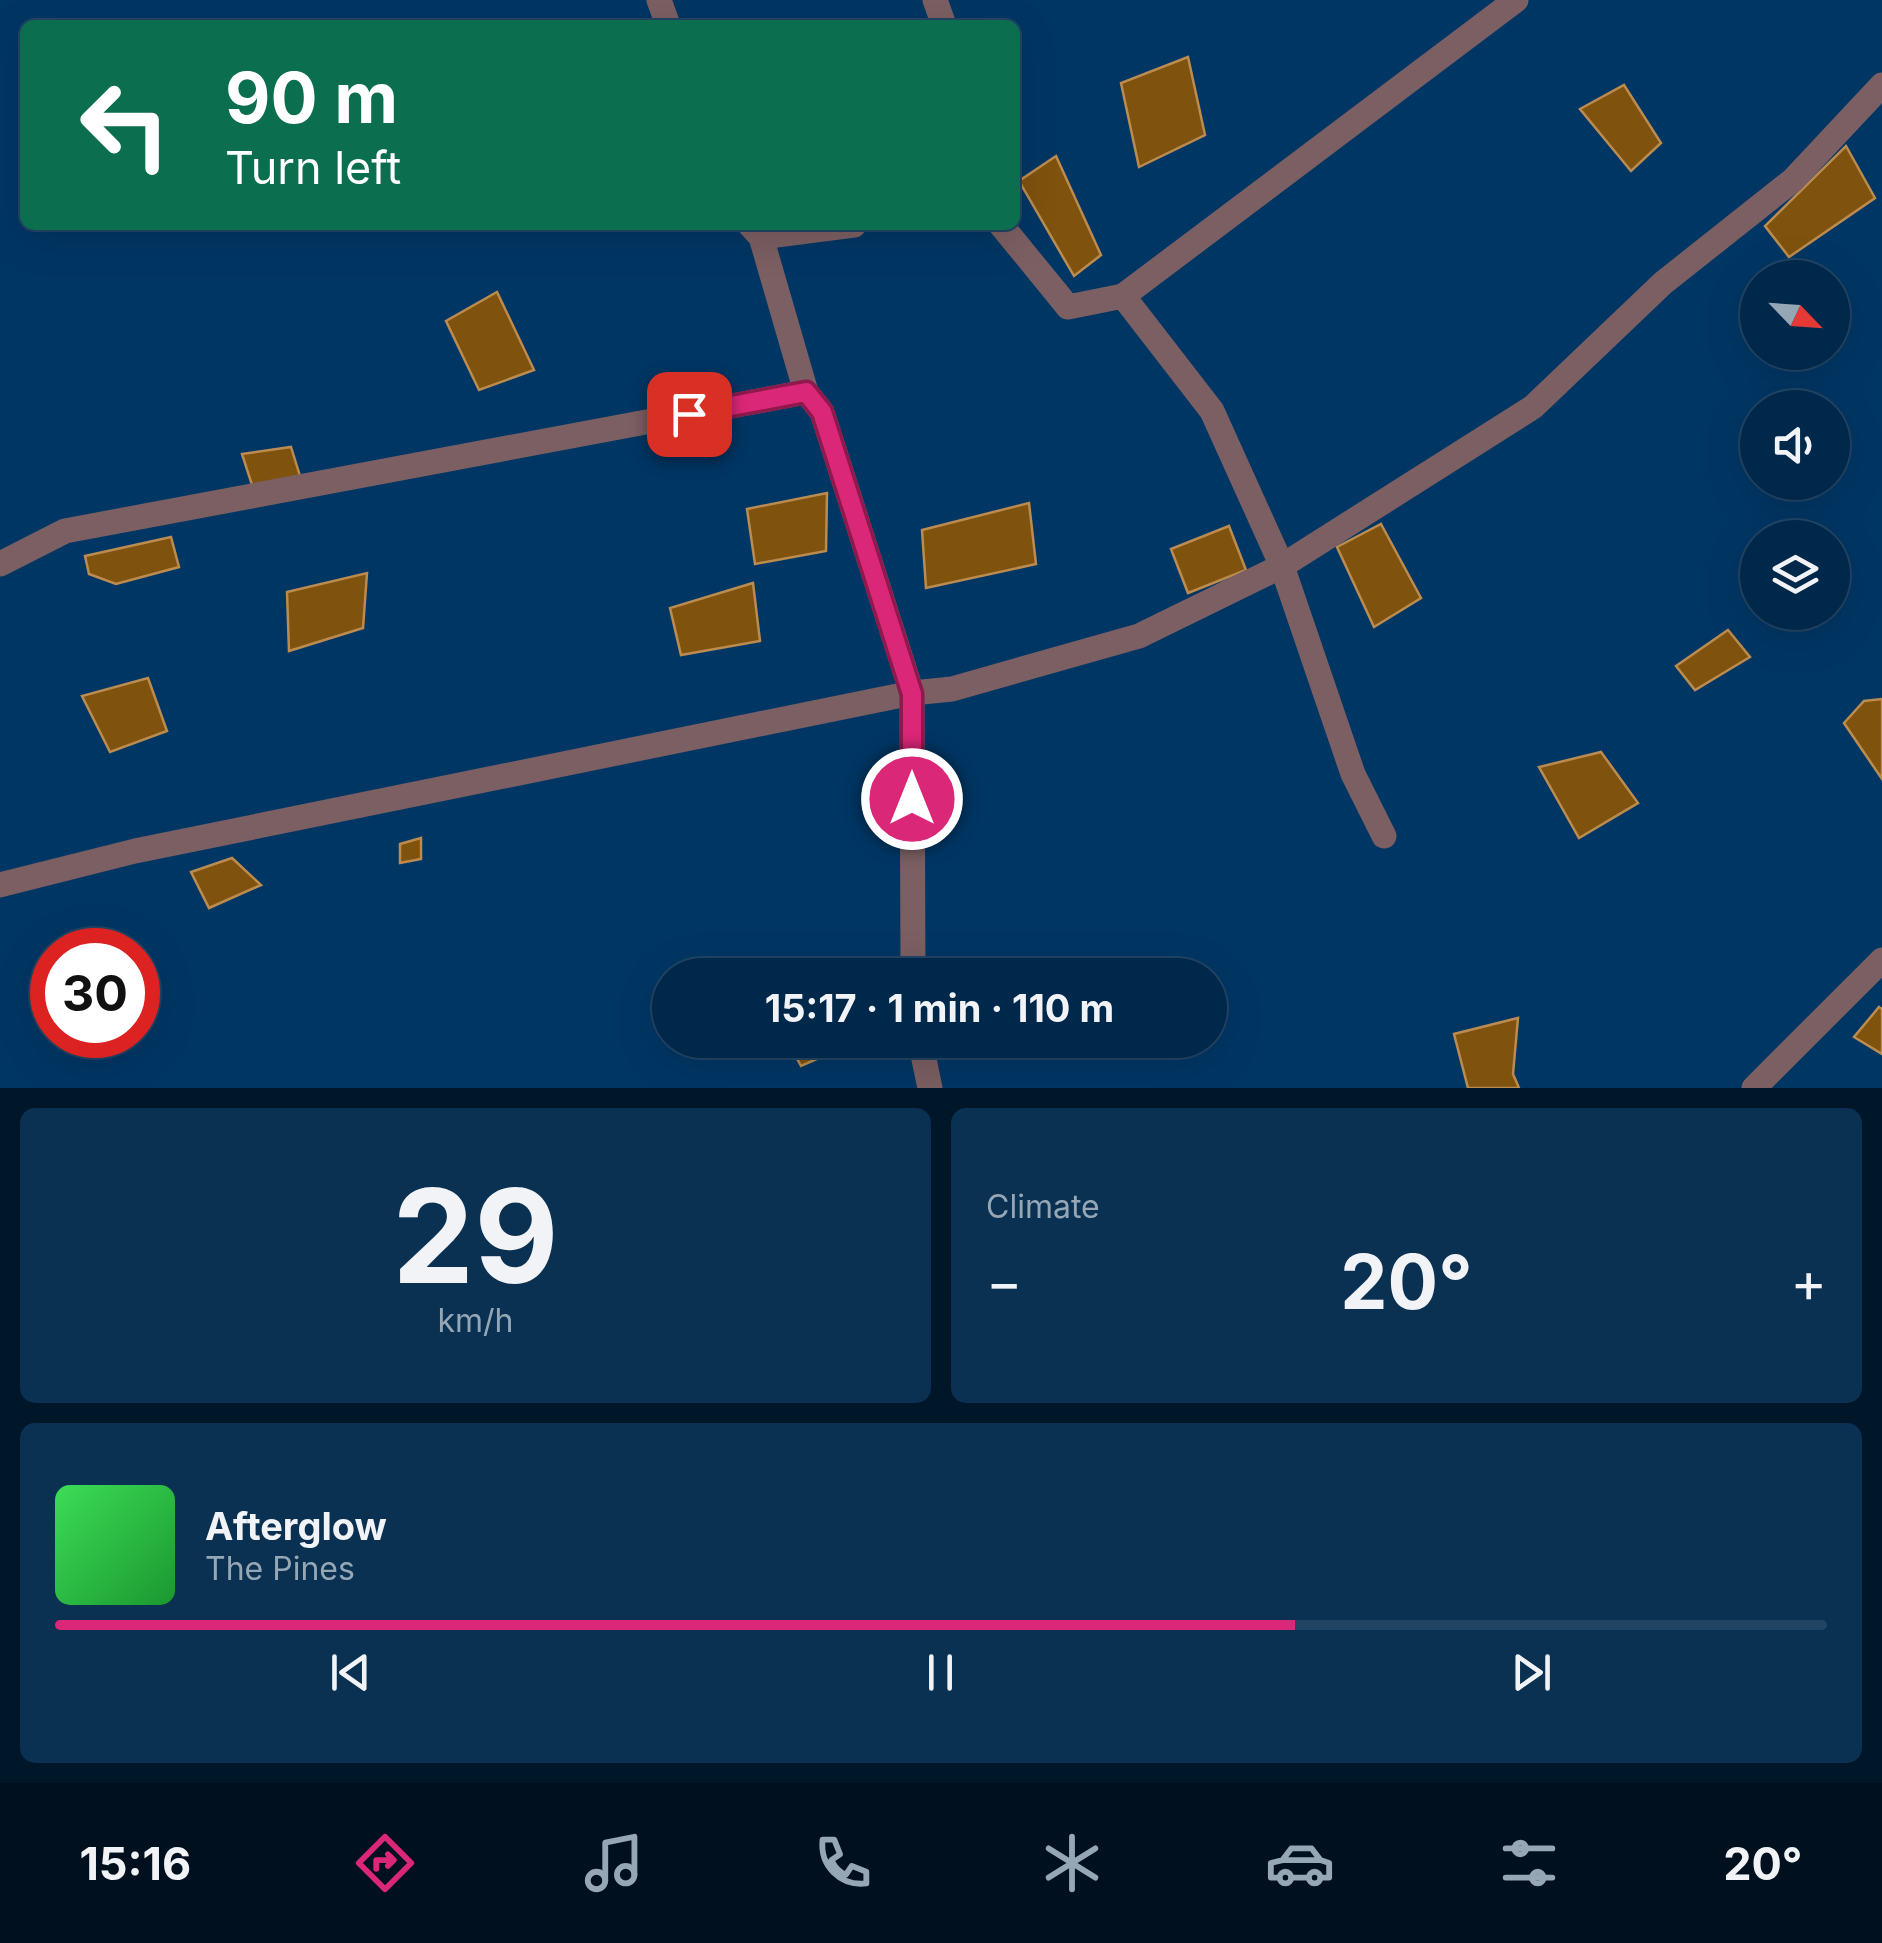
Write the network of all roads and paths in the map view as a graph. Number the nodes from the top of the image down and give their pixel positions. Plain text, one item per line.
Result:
1 (1516, 0) edge
2 (1882, 85) edge
3 (1005, 230) edge
4 (756, 231) edge
5 (1122, 296) junction
6 (806, 392) junction
7 (0, 564) edge
8 (1282, 566) junction
9 (912, 694) junction
10 (1384, 836) dead end
11 (0, 884) edge
12 (913, 958) edge
13 (1882, 960) edge
14 (924, 1058) edge
15 (930, 1088) edge
16 (1754, 1088) edge

1 - 5 street
2 - 8 street
3 - 5 street
4 - 6 street
5 - 8 street
6 - 7 street
6 - 9 street
8 - 9 street
8 - 10 street
9 - 11 street
9 - 12 street
13 - 16 street
14 - 15 street

